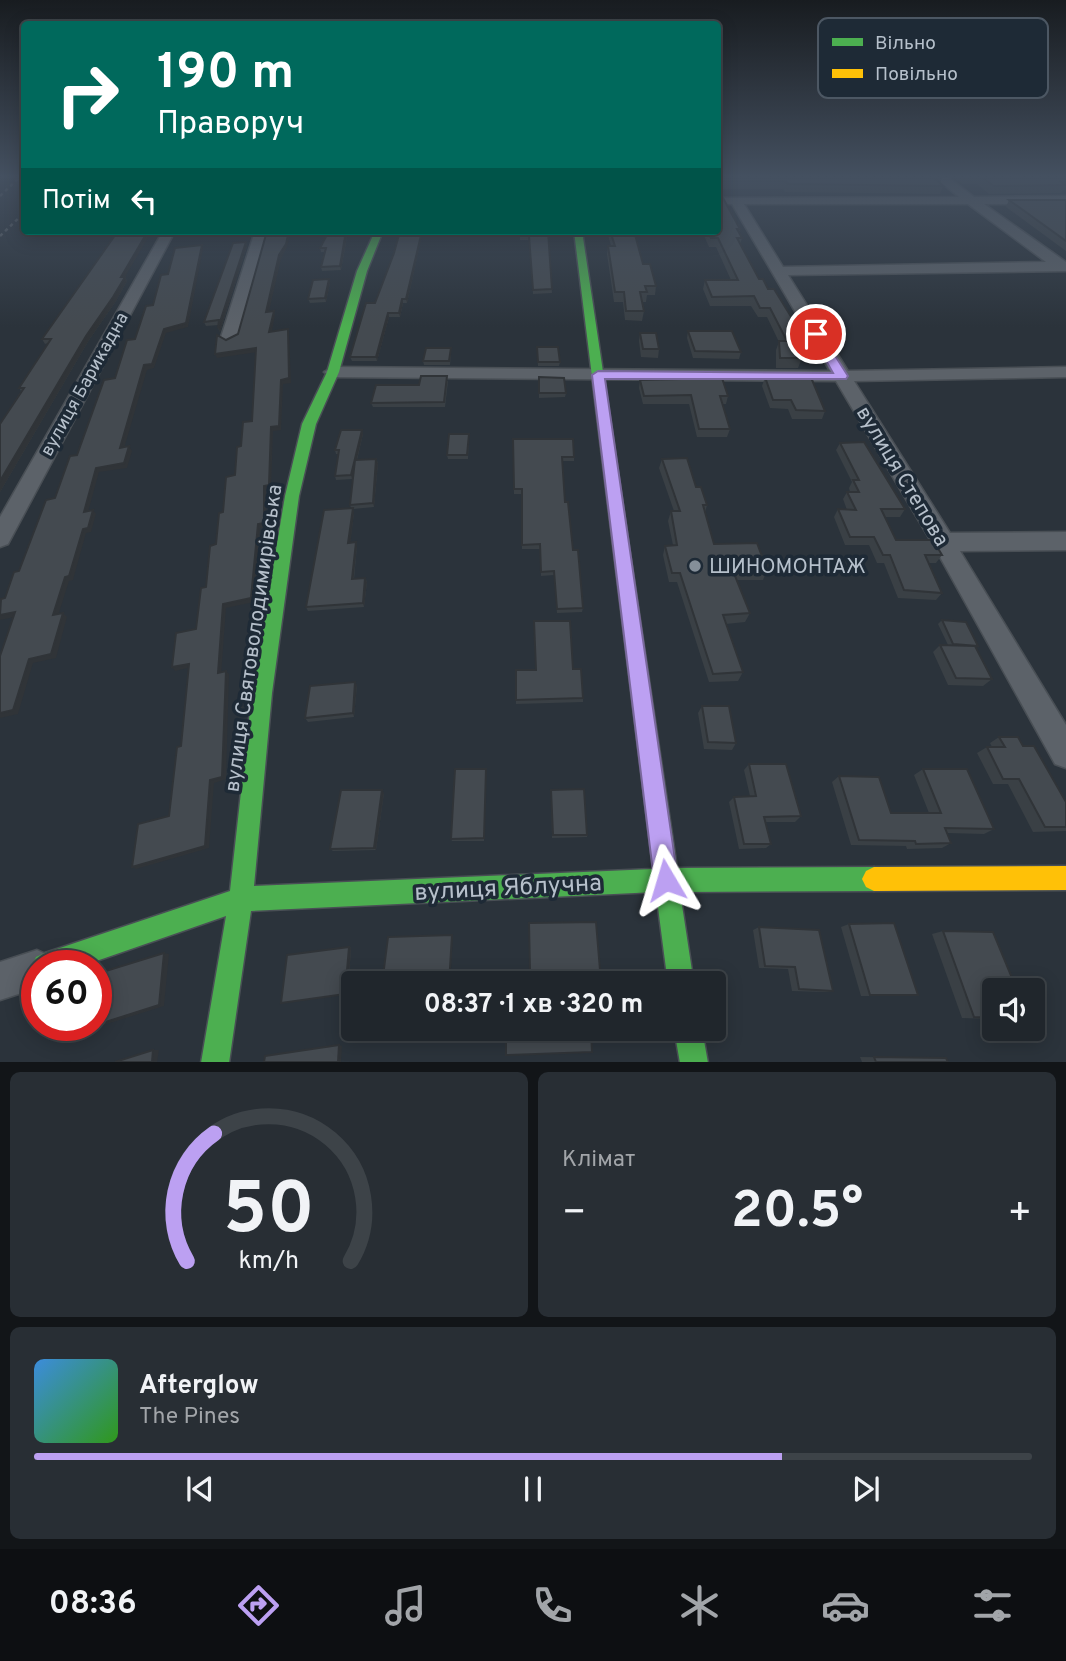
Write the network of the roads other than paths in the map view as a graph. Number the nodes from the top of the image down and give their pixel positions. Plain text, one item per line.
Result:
1 (747, 228) edge
2 (1008, 228) edge
3 (167, 235) edge
4 (260, 235) edge
5 (377, 235) edge
6 (579, 235) edge
7 (1064, 267) edge
8 (779, 271) junction
9 (229, 337) edge
10 (333, 372) junction
11 (1066, 372) edge
12 (598, 375) junction
13 (842, 376) junction
14 (0, 538) edge
15 (1066, 541) edge
16 (943, 542) junction
17 (1066, 753) edge
18 (1066, 878) edge
19 (666, 880) junction
20 (241, 899) junction
21 (92, 950) edge
22 (679, 971) edge
23 (21, 974) edge
24 (0, 981) edge
25 (690, 1041) edge
26 (215, 1062) edge
27 (694, 1062) edge

1 - 8 street, вулиця Степова
2 - 7 street
3 - 14 street, вулиця Барикадна
4 - 9 street
5 - 10 street, вулиця Святоволодимирівська
6 - 12 street
7 - 8 street
8 - 13 street, вулиця Степова
10 - 12 street
10 - 20 street, вулиця Святоволодимирівська
11 - 13 street
12 - 13 street
12 - 19 street
13 - 16 street, вулиця Степова
15 - 16 street
16 - 17 street, вулиця Степова
18 - 19 street, вулиця Яблучна
19 - 20 street, вулиця Яблучна
19 - 22 street
20 - 21 street, вулиця Яблучна
20 - 26 street, вулиця Святоволодимирівська
23 - 24 street
25 - 27 street

